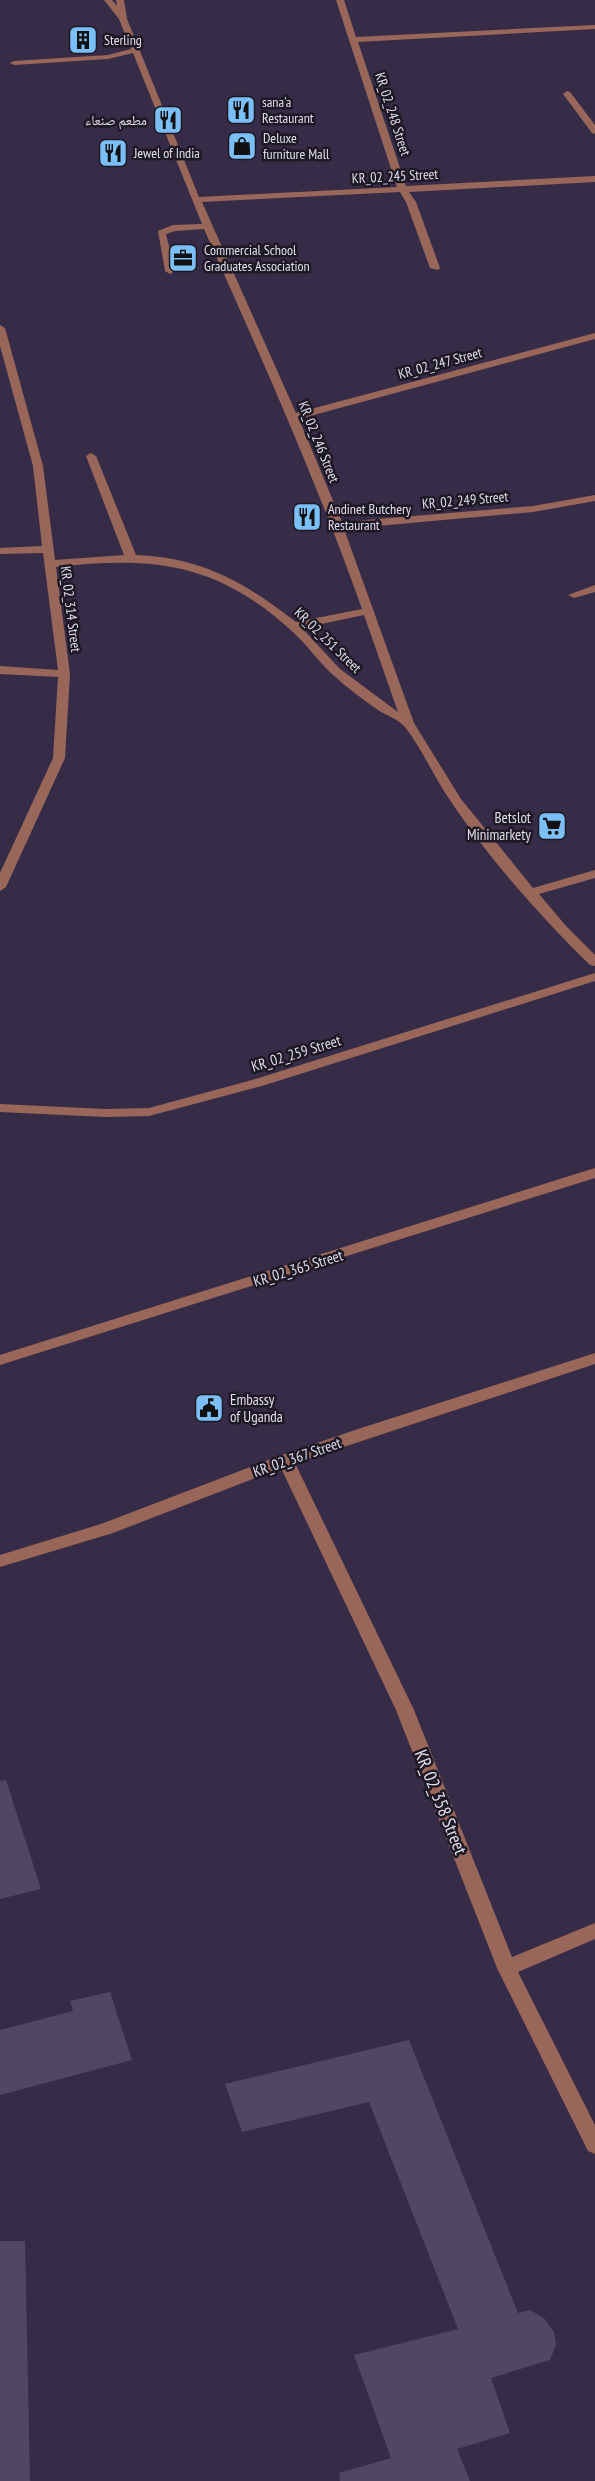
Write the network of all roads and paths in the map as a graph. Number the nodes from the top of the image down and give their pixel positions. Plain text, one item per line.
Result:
1 (108, 0) edge
2 (120, 0) edge
3 (340, 0) edge
4 (123, 19) junction
5 (595, 27) edge
6 (355, 40) junction
7 (136, 50) junction
8 (14, 63) dead end
9 (567, 94) dead end
10 (595, 131) edge
11 (595, 179) edge
12 (403, 190) junction
13 (196, 200) junction
14 (209, 226) junction
15 (435, 268) dead end
16 (170, 271) dead end
17 (0, 328) edge
18 (595, 336) edge
19 (293, 417) junction
20 (91, 456) dead end
21 (595, 498) edge
22 (338, 526) junction
23 (48, 549) junction
24 (0, 551) edge
25 (131, 558) junction
26 (50, 564) junction
27 (595, 588) edge
28 (574, 595) dead end
29 (369, 611) junction
30 (295, 626) junction
31 (0, 670) edge
32 (64, 674) junction
33 (408, 723) junction
34 (4, 867) edge
35 (595, 874) edge
36 (0, 886) edge
37 (529, 893) junction
38 (595, 962) edge
39 (595, 977) edge
40 (0, 1108) edge
41 (595, 1173) edge
42 (595, 1358) edge
43 (0, 1360) edge
44 (285, 1460) junction
45 (0, 1561) edge
46 (595, 1931) edge
47 (507, 1968) junction
48 (595, 2145) edge

1 - 4 street, KR_02_246 Street
2 - 4 street, KR_02_246 Street
3 - 6 street, KR_02_248 Street
4 - 7 street, KR_02_246 Street
5 - 6 street
6 - 12 street, KR_02_248 Street
7 - 8 street
7 - 13 street, KR_02_246 Street
9 - 10 street
11 - 12 street, KR_02_245 Street
12 - 13 street, KR_02_245 Street
12 - 15 street, KR_02_248 Street
13 - 14 street, KR_02_246 Street
14 - 16 street
14 - 19 street, KR_02_246 Street
17 - 23 street, KR_02_314 Street
18 - 19 street, KR_02_247 Street
19 - 22 street, KR_02_246 Street
20 - 25 street
21 - 22 street, KR_02_249 Street
22 - 29 street, KR_02_246 Street
23 - 24 street
23 - 26 street, KR_02_314 Street
25 - 26 street, KR_02_251 Street
25 - 30 street, KR_02_251 Street
26 - 32 street, KR_02_314 Street
27 - 28 street
29 - 30 street
29 - 33 street, KR_02_246 Street
30 - 33 street, KR_02_251 Street
31 - 32 street
32 - 34 street, KR_02_314 Street
33 - 37 street, KR_02_246 Street
34 - 36 street, KR_02_314 Street
35 - 37 street
37 - 38 street, KR_02_246 Street
39 - 40 street, KR_02_259 Street
41 - 43 street, KR_02_365 Street
42 - 44 street, KR_02_367 Street
44 - 45 street, KR_02_367 Street
44 - 47 street, KR_02_358 Street
46 - 47 street
47 - 48 street, KR_02_358 Street

